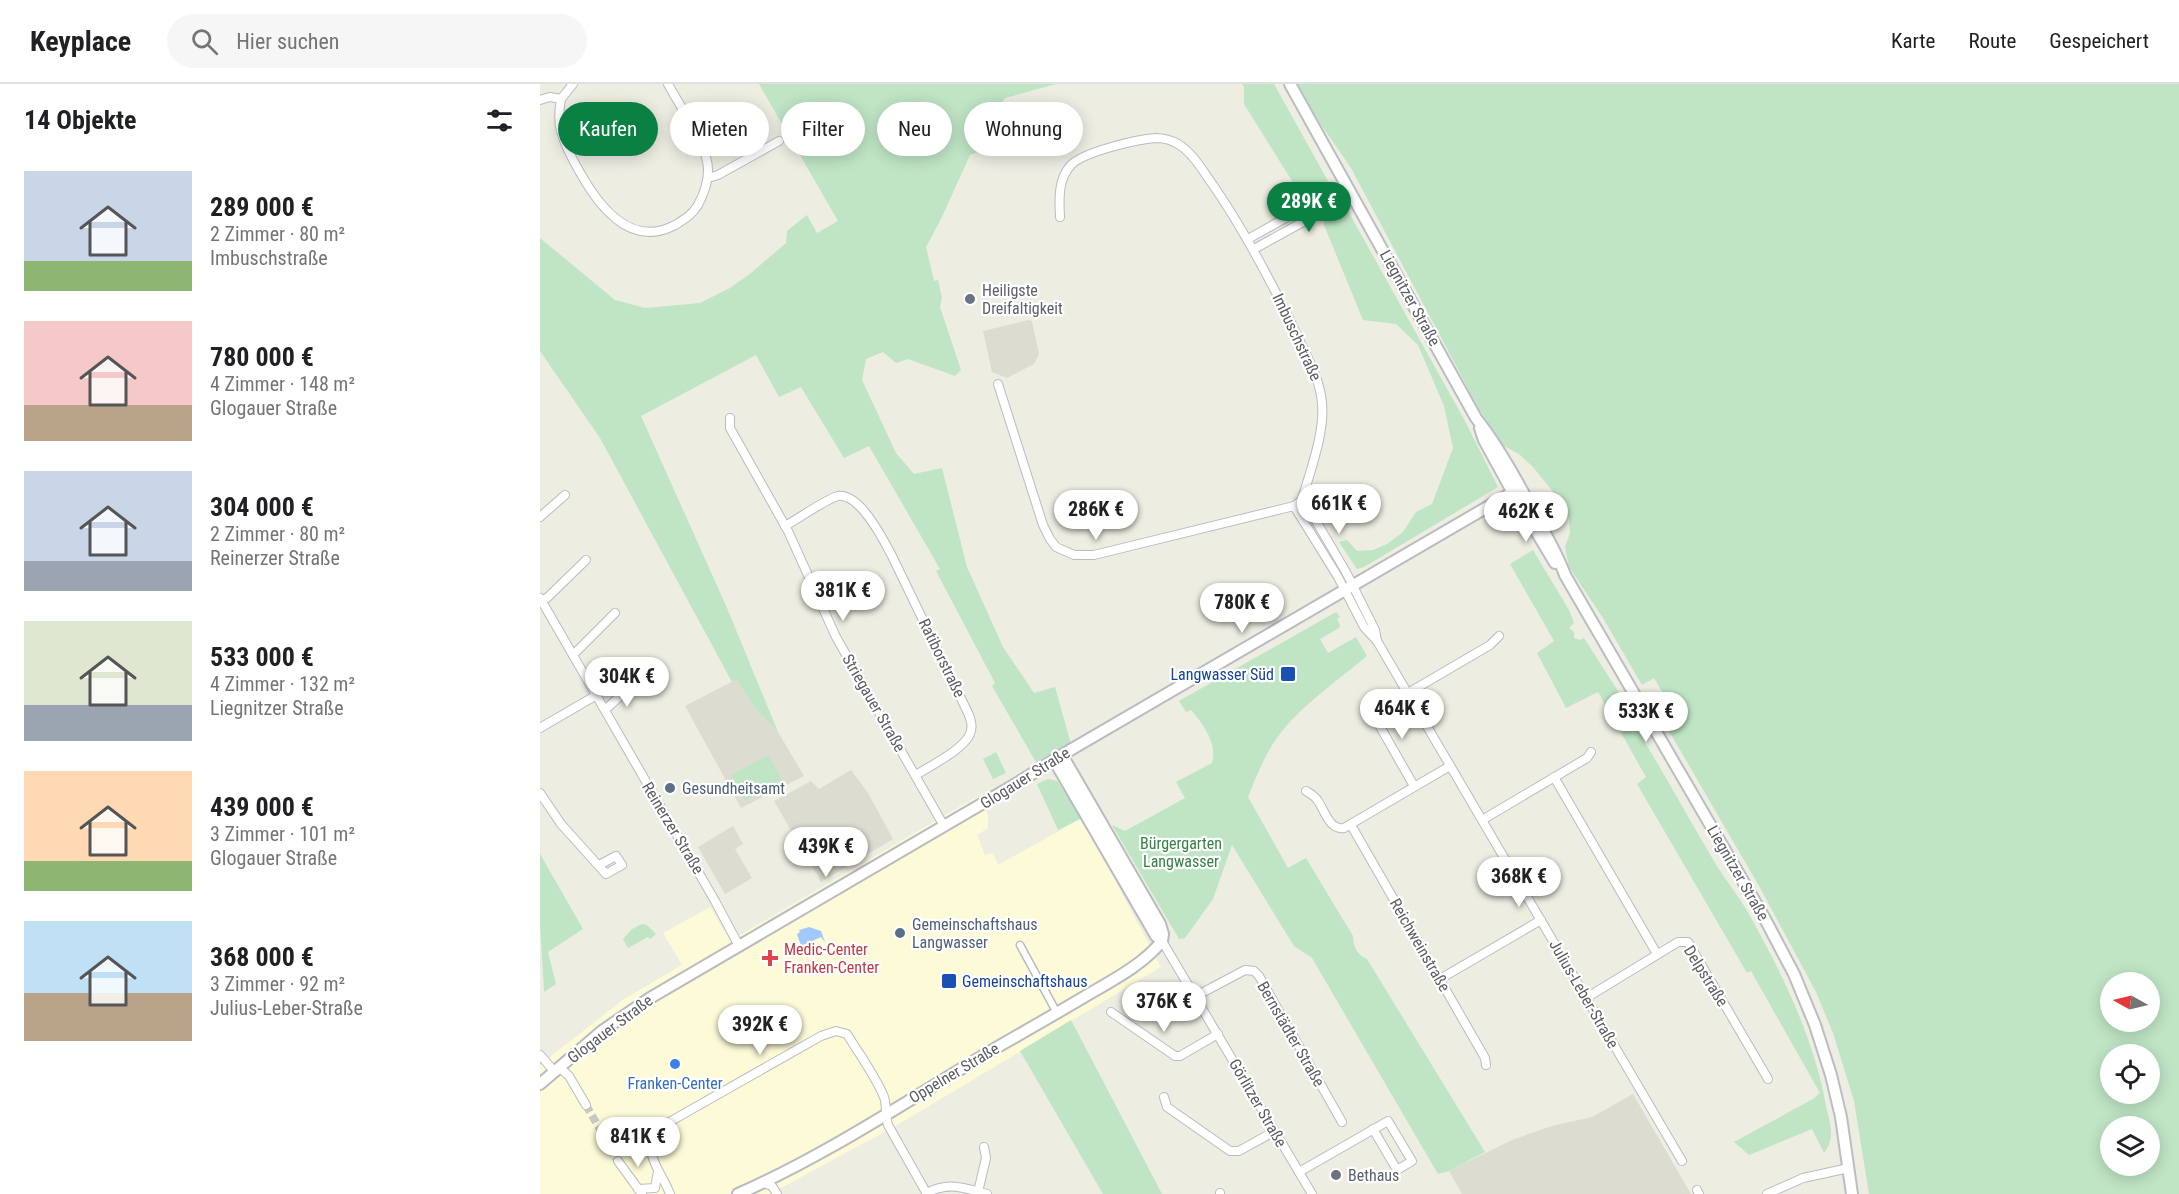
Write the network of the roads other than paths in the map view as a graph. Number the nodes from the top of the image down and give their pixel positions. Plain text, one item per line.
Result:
1 (573, 84) edge
2 (668, 84) edge
3 (1290, 84) edge
4 (561, 99) junction
5 (540, 100) edge
6 (779, 141) dead end
7 (708, 178) junction
8 (1346, 184) junction
9 (1352, 195) junction
10 (1060, 217) dead end
11 (1248, 239) junction
12 (1254, 249) junction
13 (998, 384) dead end
14 (730, 418) dead end
15 (1517, 490) junction
16 (565, 495) dead end
17 (1302, 500) junction
18 (1294, 506) junction
19 (540, 517) edge
20 (785, 526) junction
21 (586, 560) dead end
22 (1348, 587) junction
23 (541, 599) edge
24 (615, 613) dead end
25 (1499, 636) dead end
26 (573, 655) junction
27 (631, 686) dead end
28 (1408, 693) junction
29 (595, 696) junction
30 (605, 711) junction
31 (1366, 712) dead end
32 (540, 728) edge
33 (1591, 752) dead end
34 (1058, 757) junction
35 (1450, 766) junction
36 (916, 775) junction
37 (1554, 777) junction
38 (1414, 786) junction
39 (1306, 790) dead end
40 (540, 793) edge
41 (542, 803) edge
42 (1482, 820) junction
43 (1351, 825) junction
44 (944, 826) junction
45 (599, 865) dead end
46 (1541, 920) junction
47 (1162, 941) junction
48 (1020, 945) dead end
49 (739, 946) junction
50 (1657, 954) junction
51 (1440, 979) junction
52 (1196, 996) junction
53 (1586, 998) junction
54 (1111, 1012) dead end
55 (1057, 1013) junction
56 (1218, 1034) junction
57 (540, 1054) edge
58 (1486, 1065) dead end
59 (556, 1070) junction
60 (1768, 1078) dead end
61 (540, 1084) edge
62 (1164, 1096) dead end
63 (586, 1105) tunnel mouth
64 (885, 1116) junction
65 (1341, 1122) dead end
66 (1373, 1129) junction
67 (1275, 1131) junction
68 (984, 1148) dead end
69 (618, 1161) tunnel mouth
70 (1682, 1161) dead end
71 (1849, 1168) junction
72 (658, 1169) junction
73 (1299, 1172) junction
74 (764, 1183) junction
75 (640, 1192) edge
76 (978, 1192) junction
77 (670, 1194) edge
78 (738, 1194) edge
79 (777, 1194) edge
80 (927, 1194) edge
81 (987, 1194) edge
82 (1312, 1194) edge
83 (1767, 1194) edge
84 (1852, 1194) edge

1 - 4 street
2 - 7 street
3 - 8 street, Liegnitzer Straße
4 - 5 street
4 - 7 street
6 - 7 street
8 - 9 street, Liegnitzer Straße
8 - 11 street
9 - 12 street
9 - 15 street, Liegnitzer Straße
10 - 11 street, Imbuschstraße
11 - 12 street, Imbuschstraße
12 - 17 street, Imbuschstraße
13 - 18 street
14 - 20 street, Striegauer Straße
15 - 22 street, Glogauer Straße
15 - 71 street, Liegnitzer Straße
16 - 19 street
17 - 18 street
17 - 22 street
18 - 22 street
20 - 36 street, Striegauer Straße
20 - 36 street, Ratiborstraße
21 - 23 street, Reinerzer Straße
22 - 28 street, Julius-Leber-Straße
22 - 34 street, Glogauer Straße
23 - 26 street, Reinerzer Straße
24 - 26 street
25 - 28 street
26 - 29 street, Reinerzer Straße
27 - 30 street
28 - 35 street, Julius-Leber-Straße
29 - 30 street, Reinerzer Straße
29 - 32 street
30 - 49 street, Reinerzer Straße
31 - 38 street
33 - 37 street
34 - 44 street, Glogauer Straße
34 - 47 street, Görlitzer Straße
35 - 38 street
35 - 42 street, Julius-Leber-Straße
36 - 44 street, Striegauer Straße
37 - 42 street
37 - 50 street
38 - 43 street
39 - 43 street
40 - 41 street
41 - 45 street
42 - 46 street, Julius-Leber-Straße
43 - 51 street, Reichweinstraße
44 - 49 street, Glogauer Straße
46 - 51 street
46 - 53 street, Julius-Leber-Straße
47 - 52 street, Görlitzer Straße
47 - 55 street, Oppelner Straße
48 - 55 street
49 - 59 street, Glogauer Straße
50 - 53 street, Delpstraße
50 - 60 street, Delpstraße
51 - 58 street, Reichweinstraße
52 - 56 street, Görlitzer Straße
52 - 65 street, Bernstädter Straße
53 - 70 street, Julius-Leber-Straße
54 - 56 street
55 - 64 street, Oppelner Straße
56 - 67 street, Görlitzer Straße
57 - 59 street
59 - 61 street, Glogauer Straße
59 - 63 street
62 - 67 street
64 - 72 street
64 - 74 street, Oppelner Straße
64 - 80 street
66 - 66 street
66 - 73 street
67 - 73 street, Görlitzer Straße
68 - 76 street
69 - 75 street
71 - 83 street
71 - 84 street, Liegnitzer Straße
72 - 75 street
72 - 77 street
73 - 82 street, Görlitzer Straße
74 - 78 street, Oppelner Straße
74 - 79 street
76 - 80 street
76 - 81 street

